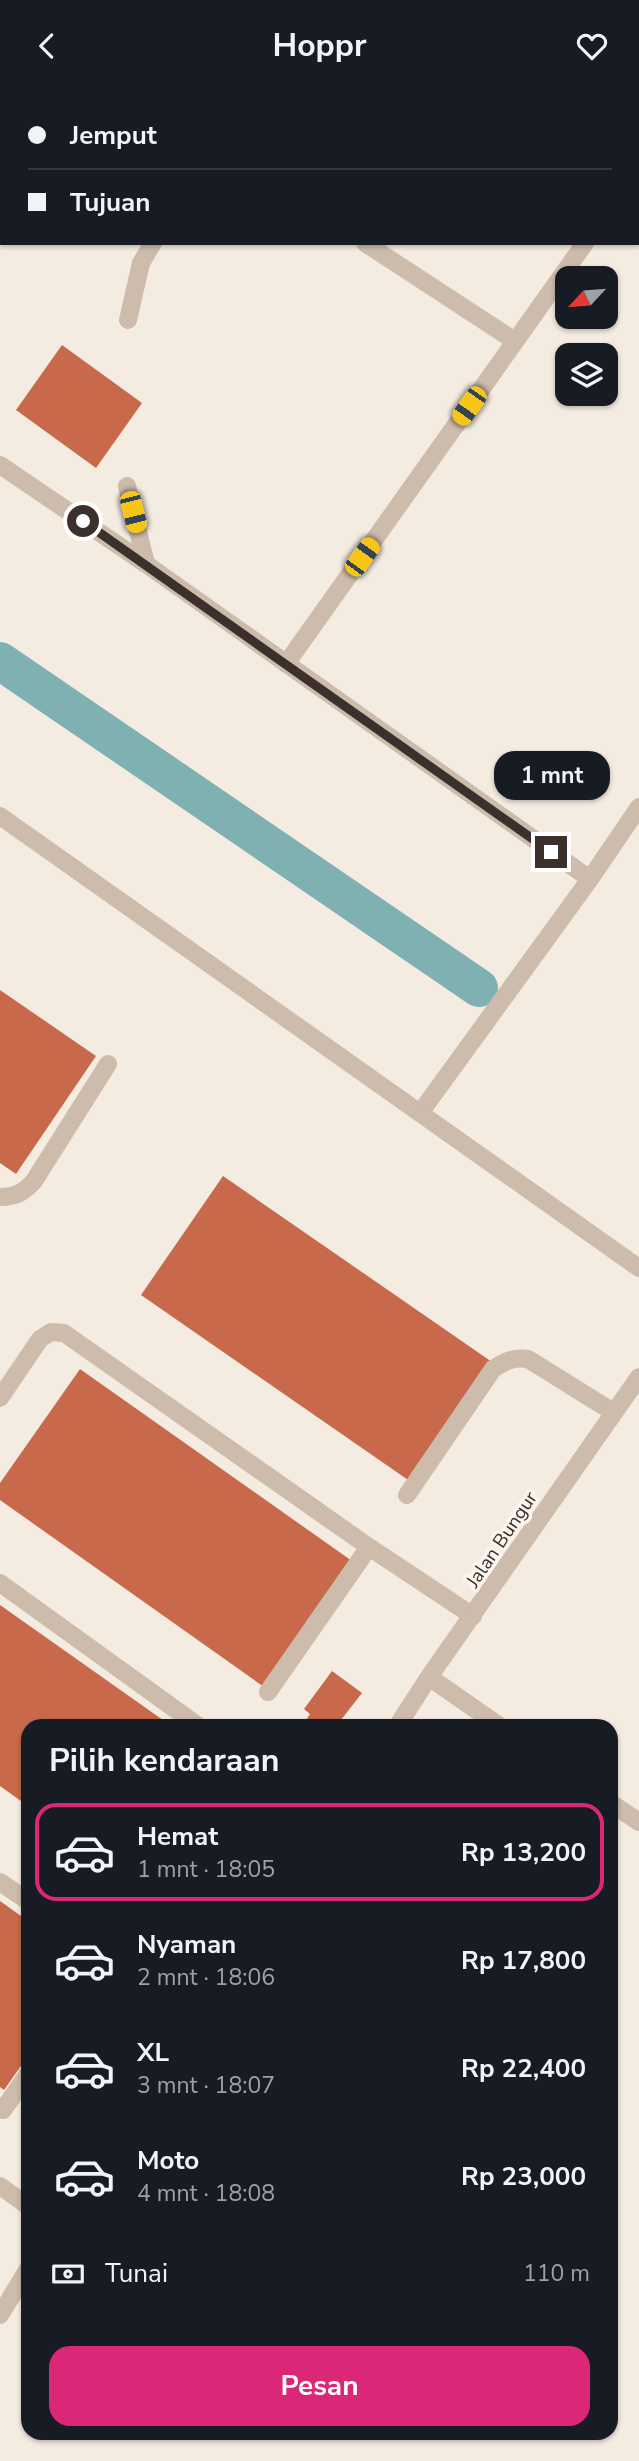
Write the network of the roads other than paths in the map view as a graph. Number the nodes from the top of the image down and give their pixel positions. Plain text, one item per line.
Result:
1 (152, 245) edge
2 (368, 245) edge
3 (584, 245) edge
4 (128, 320) dead end
5 (515, 341) junction
6 (0, 465) edge
7 (127, 486) dead end
8 (146, 564) junction
9 (285, 664) junction
10 (639, 807) edge
11 (0, 816) edge
12 (590, 879) junction
13 (108, 1064) dead end
14 (420, 1113) junction
15 (0, 1197) edge
16 (639, 1268) edge
17 (639, 1377) edge
18 (0, 1398) edge
19 (613, 1412) junction
20 (407, 1495) dead end
21 (369, 1547) junction
22 (0, 1583) edge
23 (473, 1616) junction
24 (429, 1677) junction
25 (268, 1692) dead end
26 (189, 1719) edge
27 (402, 1719) edge
28 (489, 1719) edge
29 (618, 1808) edge
30 (639, 1822) edge
31 (0, 1882) edge
32 (21, 1896) edge
33 (21, 2084) edge
34 (3, 2110) dead end
35 (0, 2186) edge
36 (21, 2201) edge
37 (21, 2280) edge
38 (0, 2315) edge

1 - 4 street
2 - 5 street
3 - 5 street
5 - 9 street
6 - 8 street
7 - 8 street
8 - 9 street
9 - 12 street
10 - 12 street
11 - 14 street
12 - 14 street
13 - 15 street
14 - 16 street
17 - 19 street, Jalan Bungur
18 - 21 street
19 - 20 street
19 - 23 street, Jalan Bungur
21 - 23 street
21 - 25 street
22 - 26 street
23 - 24 street, Jalan Bungur
24 - 27 street, Jalan Bungur
24 - 28 street
29 - 30 street
31 - 32 street
33 - 34 street
35 - 36 street
37 - 38 street

